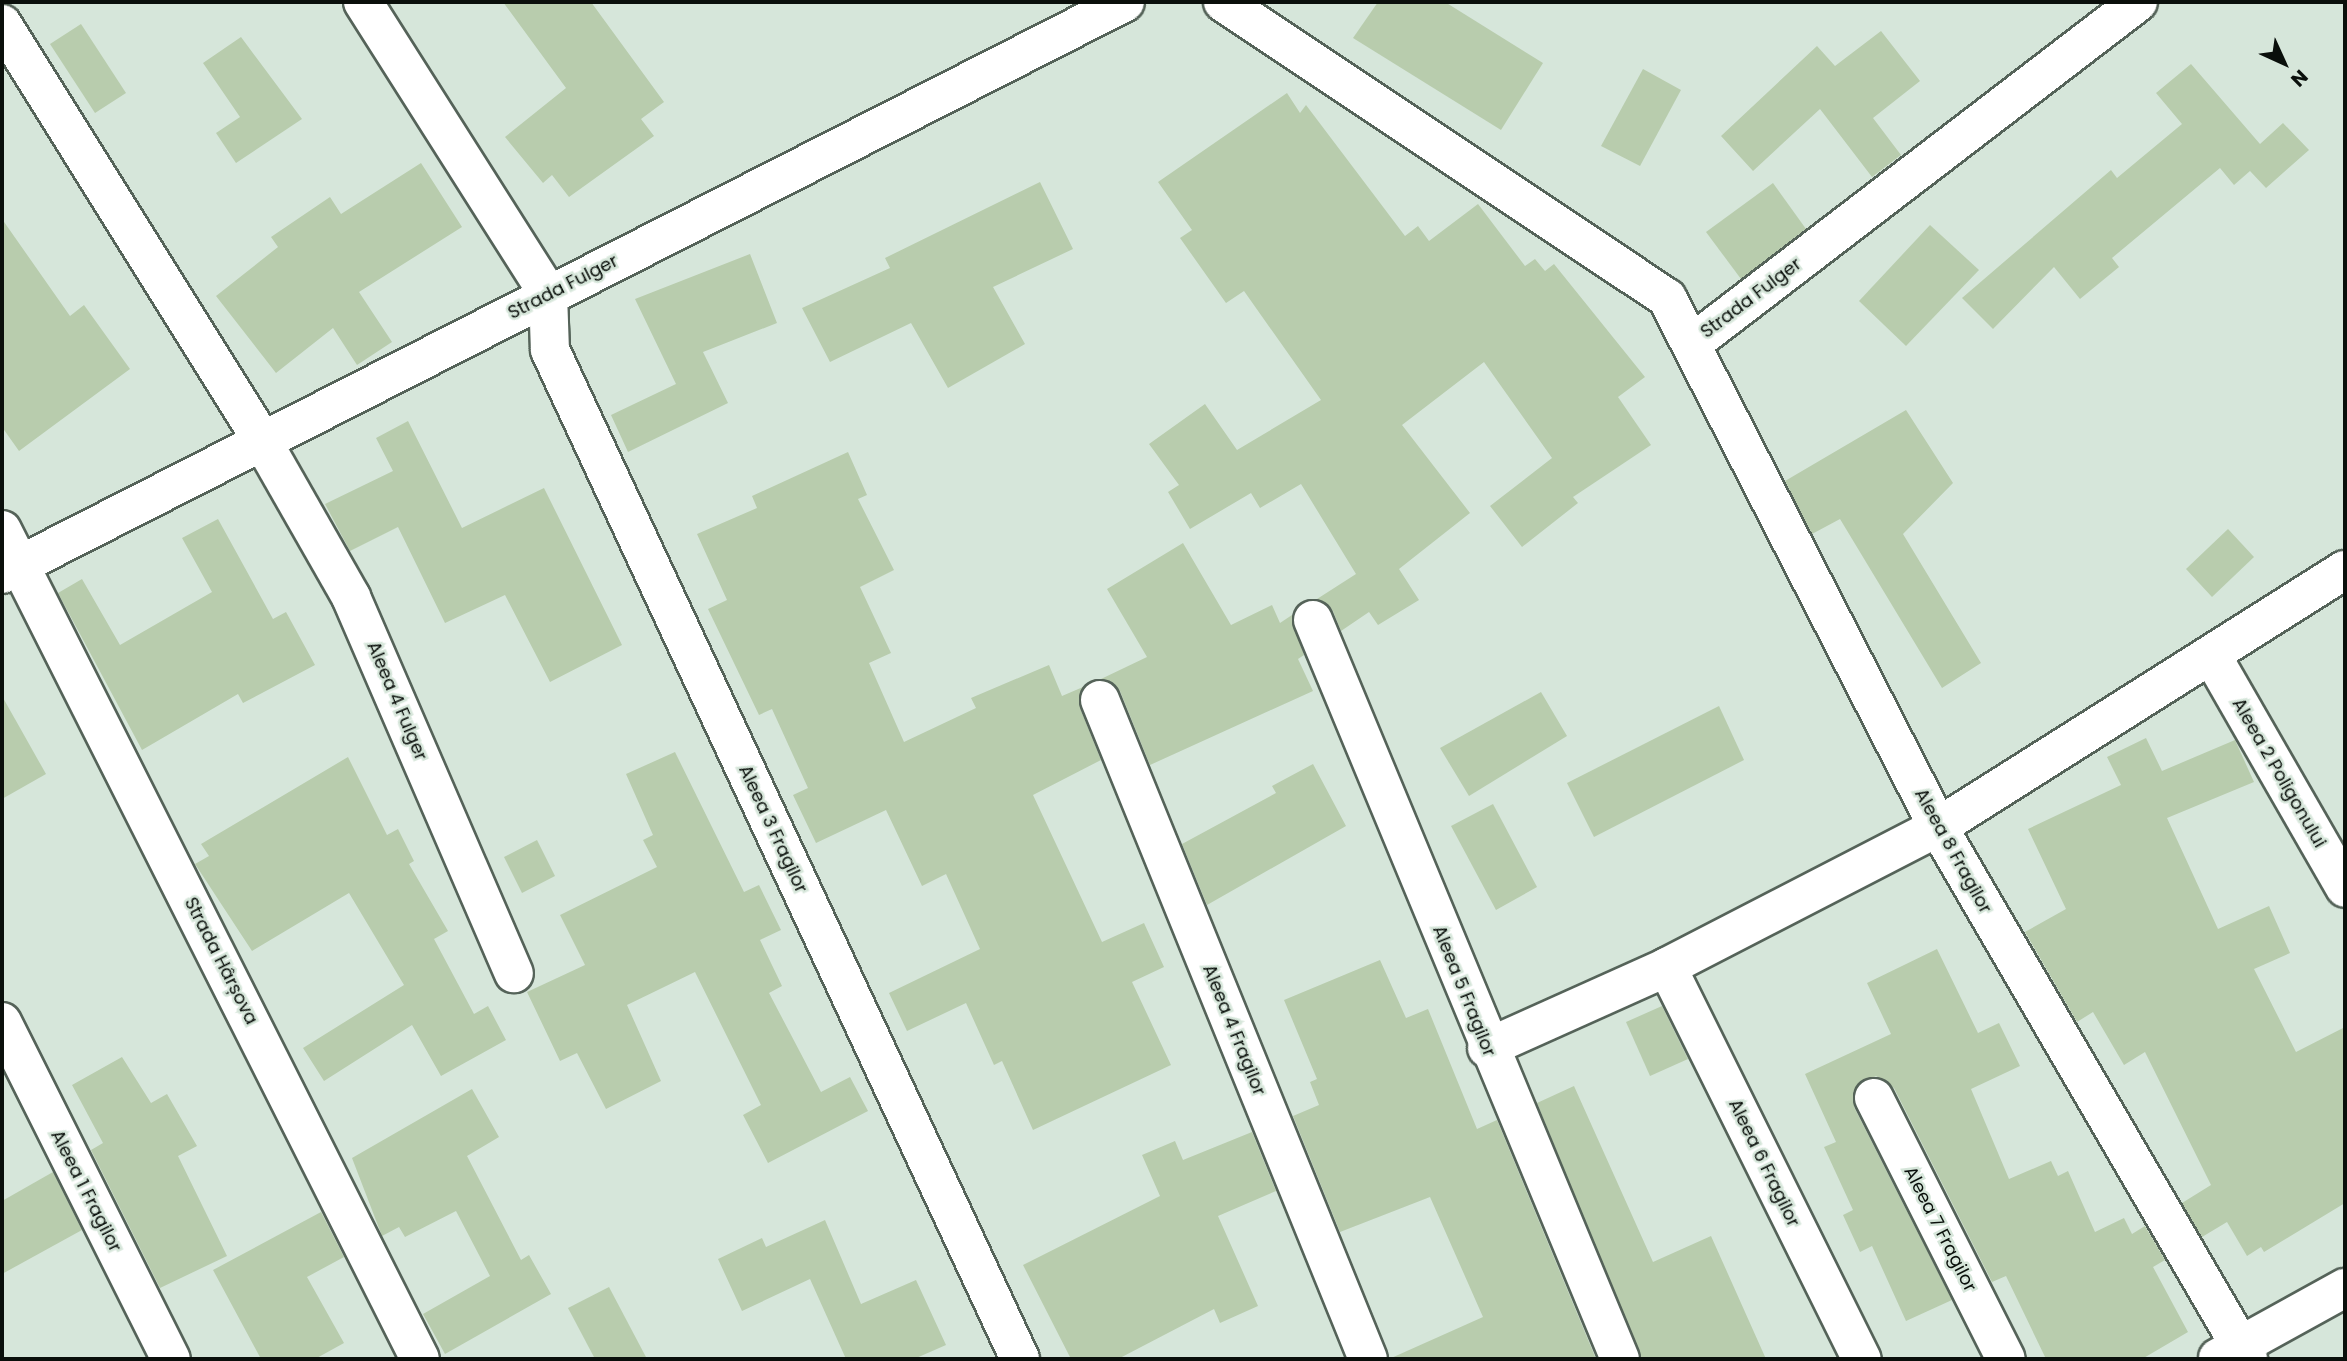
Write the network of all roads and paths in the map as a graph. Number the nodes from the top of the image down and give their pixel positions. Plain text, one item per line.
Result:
1 (363, 2) edge
2 (1125, 2) edge
3 (1223, 2) edge
4 (2138, 2) edge
5 (2, 24) edge
6 (548, 294) junction
7 (1694, 342) junction
8 (261, 439) junction
9 (2, 530) edge
10 (12, 568) edge
11 (2345, 570) edge
12 (1312, 621) dead end
13 (2213, 658) junction
14 (1100, 700) dead end
15 (1938, 827) junction
16 (2345, 888) edge
17 (1667, 967) junction
18 (514, 973) dead end
19 (2, 1022) edge
20 (1487, 1048) junction
21 (1874, 1098) dead end
22 (2345, 1288) edge
23 (2234, 1355) edge
24 (171, 1359) edge
25 (420, 1359) edge
26 (1020, 1359) edge
27 (1368, 1359) edge
28 (1620, 1359) edge
29 (1862, 1359) edge
30 (2006, 1359) edge

1 - 6 street
2 - 6 street, Strada Fulger
3 - 7 street, Strada Fulger
4 - 7 street, Strada Fulger
5 - 8 street, Aleea 4 Fulger
6 - 8 street, Strada Fulger
6 - 26 street, Aleea 3 Fragilor
7 - 15 street, Aleea 8 Fragilor
8 - 10 street, Strada Fulger
8 - 18 street, Aleea 4 Fulger
9 - 10 street, Strada Hârșova
10 - 25 street, Strada Hârșova
11 - 13 street
12 - 20 street, Aleea 5 Fragilor
13 - 15 street
13 - 16 street, Aleea 2 Poligonului
14 - 27 street, Aleea 4 Fragilor
15 - 17 street
15 - 23 street, Aleea 8 Fragilor
17 - 20 street
17 - 29 street, Aleea 6 Fragilor
19 - 24 street, Aleea 1 Fragilor
20 - 28 street, Aleea 5 Fragilor
21 - 30 street, Aleea 7 Fragilor
22 - 23 street

